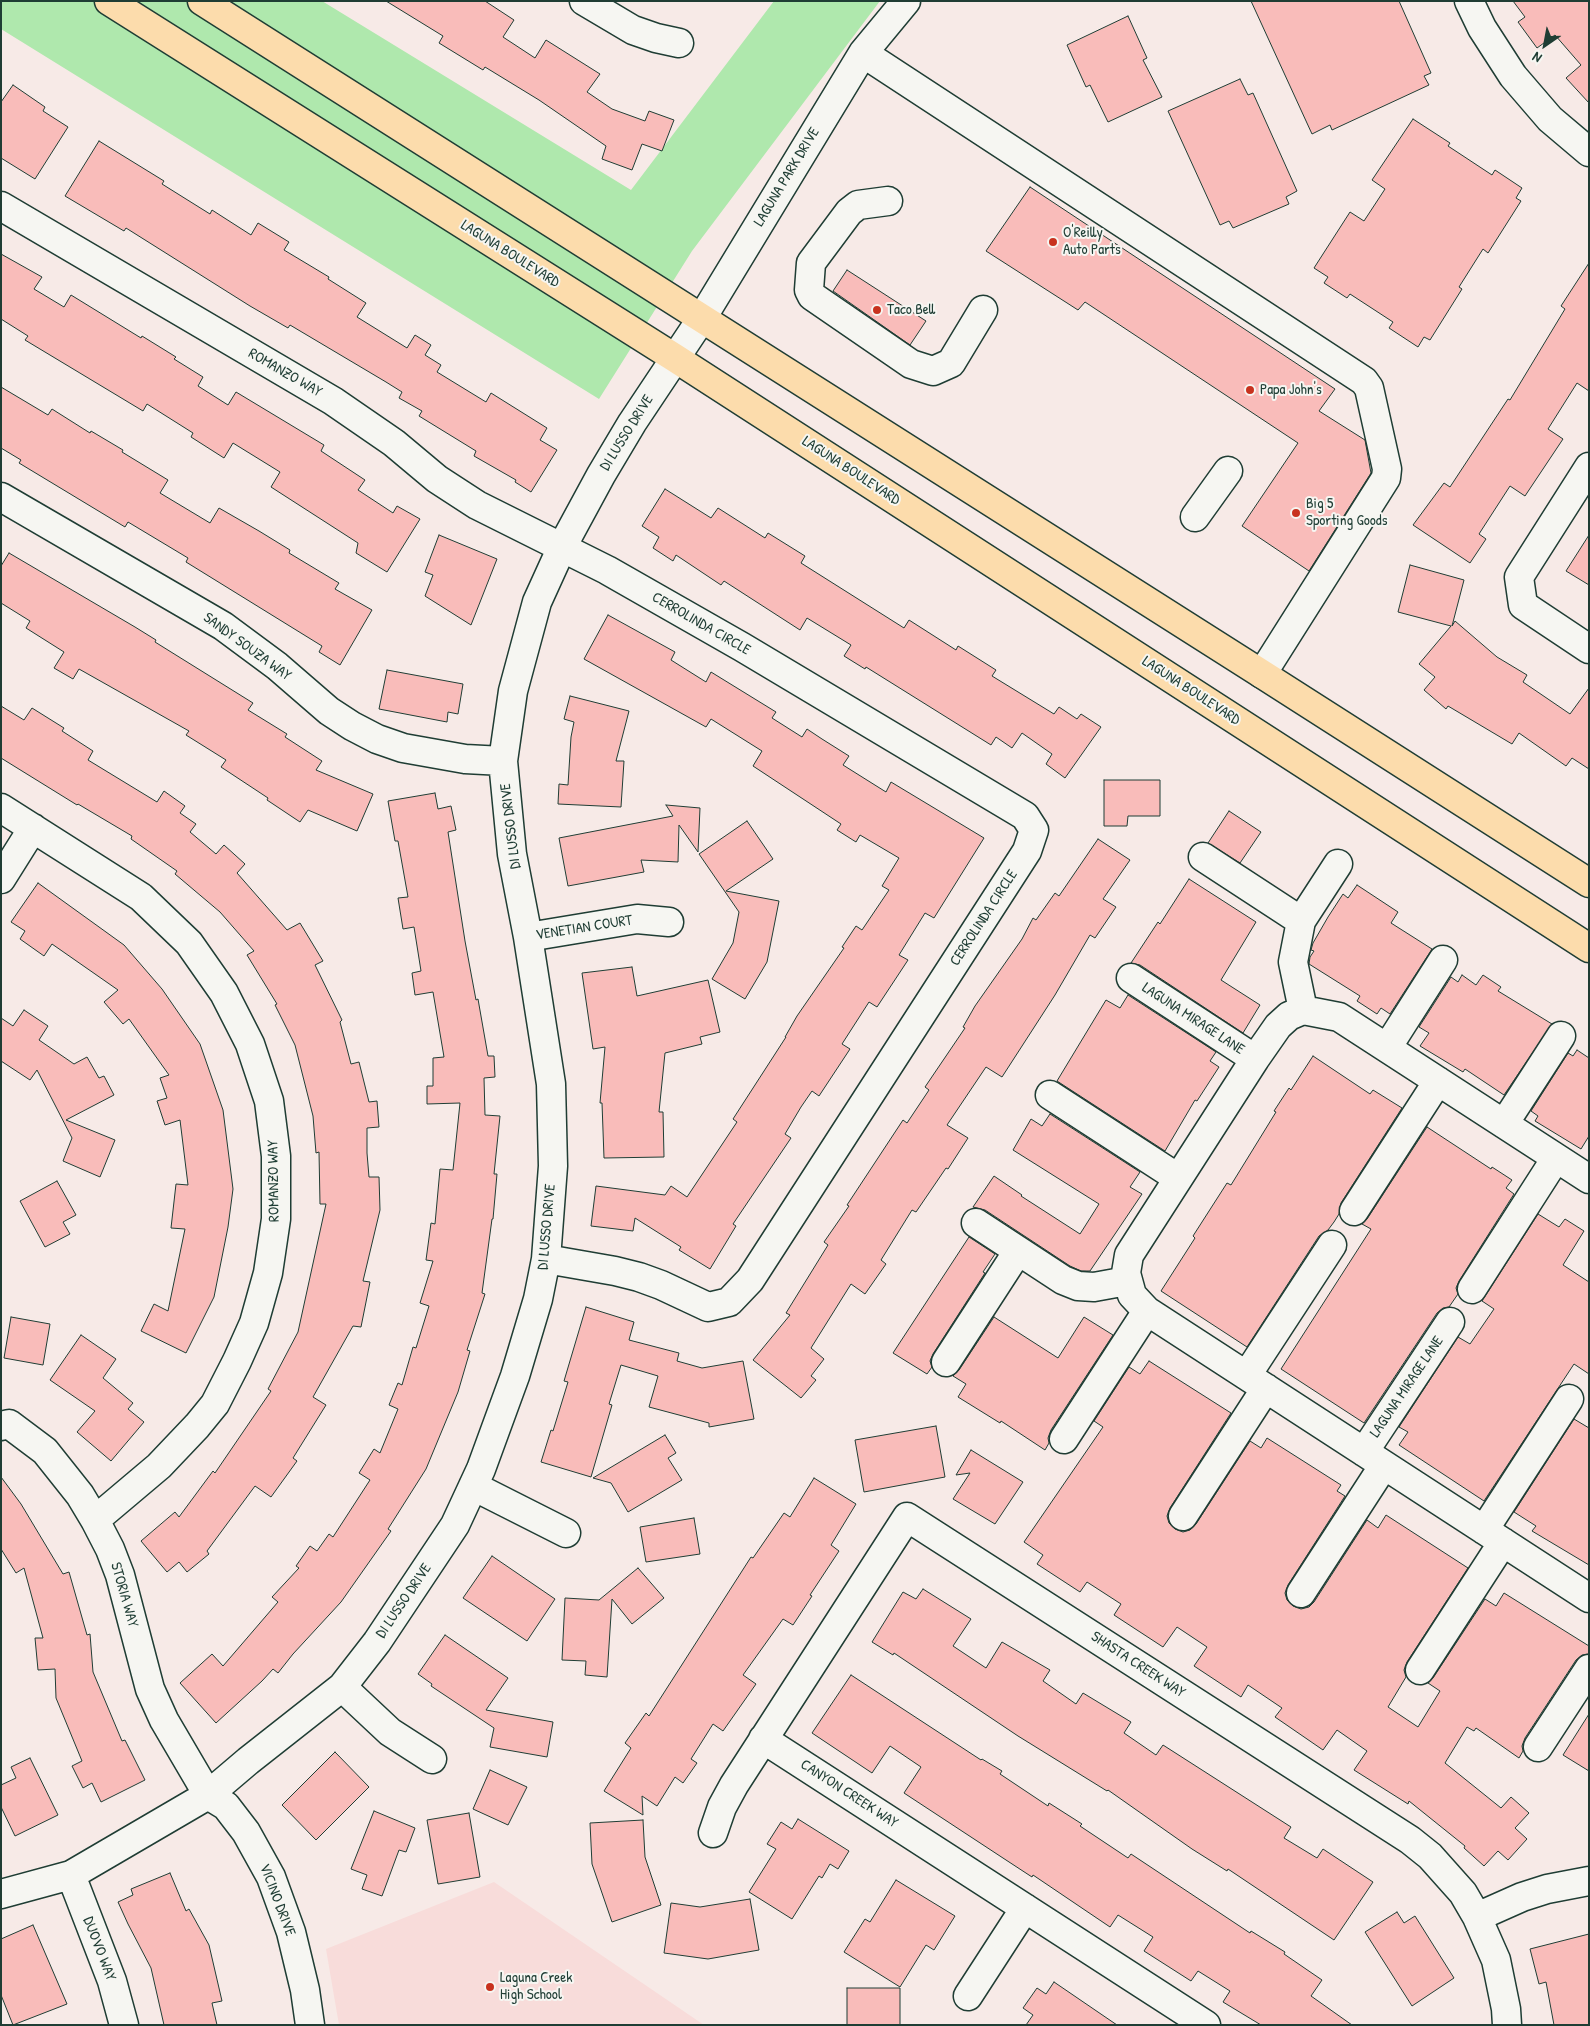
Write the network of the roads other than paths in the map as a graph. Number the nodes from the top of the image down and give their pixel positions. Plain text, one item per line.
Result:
1 (109, 1) edge
2 (202, 1) edge
3 (584, 1) edge
4 (906, 1) edge
5 (1469, 1) edge
6 (680, 43) dead end
7 (863, 53) junction
8 (1589, 152) edge
9 (888, 201) dead end
10 (1, 206) edge
11 (983, 310) dead end
12 (702, 318) junction
13 (675, 358) junction
14 (1589, 467) edge
15 (1228, 471) dead end
16 (1, 497) edge
17 (1195, 517) dead end
18 (562, 548) junction
19 (1589, 649) edge
20 (1262, 674) junction
21 (503, 761) junction
22 (1, 808) edge
23 (33, 828) junction
24 (1204, 857) dead end
25 (1338, 864) dead end
26 (1, 878) edge
27 (1589, 884) edge
28 (1301, 921) junction
29 (669, 922) dead end
30 (528, 937) junction
31 (1589, 948) edge
32 (1443, 960) dead end
33 (1130, 978) dead end
34 (1303, 1010) junction
35 (1561, 1036) dead end
36 (1387, 1048) junction
37 (1255, 1059) junction
38 (1438, 1081) junction
39 (1050, 1095) dead end
40 (1504, 1124) junction
41 (1556, 1158) junction
42 (1178, 1178) junction
43 (1589, 1179) edge
44 (1354, 1211) dead end
45 (976, 1223) dead end
46 (1332, 1245) dead end
47 (1018, 1250) junction
48 (546, 1259) junction
49 (1127, 1280) junction
50 (1472, 1289) dead end
51 (1147, 1311) junction
52 (1450, 1322) dead end
53 (946, 1362) dead end
54 (1256, 1382) junction
55 (1569, 1399) dead end
56 (1, 1426) edge
57 (1064, 1439) dead end
58 (1374, 1458) junction
59 (473, 1486) junction
60 (1183, 1516) dead end
61 (95, 1520) junction
62 (566, 1532) dead end
63 (1493, 1536) junction
64 (1301, 1593) dead end
65 (1589, 1598) edge
66 (1589, 1669) edge
67 (1420, 1670) dead end
68 (342, 1687) junction
69 (763, 1739) junction
70 (1538, 1747) dead end
71 (432, 1759) dead end
72 (208, 1795) junction
73 (713, 1833) dead end
74 (71, 1875) junction
75 (1589, 1881) edge
76 (1, 1894) edge
77 (1025, 1908) junction
78 (1477, 1917) junction
79 (968, 1996) dead end
80 (124, 2025) edge
81 (310, 2025) edge
82 (1206, 2025) edge
83 (1507, 2025) edge

1 - 13 main road, LAGUNA BOULEVARD
2 - 12 main road
3 - 6 street
4 - 7 street, LAGUNA PARK DRIVE
5 - 8 street
7 - 12 street, LAGUNA PARK DRIVE
7 - 20 street
9 - 11 street
10 - 18 street, ROMANZO WAY
12 - 13 street, LAGUNA PARK DRIVE
12 - 20 main road
13 - 18 street, DI LUSSO DRIVE
13 - 31 main road, LAGUNA BOULEVARD
14 - 19 street
15 - 17 street
16 - 21 street, SANDY SOUZA WAY
18 - 21 street, DI LUSSO DRIVE
18 - 48 street, CERROLINDA CIRCLE
20 - 27 main road
21 - 30 street, DI LUSSO DRIVE
22 - 23 street, ROMANZO WAY
23 - 26 street
23 - 61 street, ROMANZO WAY
24 - 28 street
25 - 28 street
28 - 34 street
29 - 30 street, VENETIAN COURT
30 - 48 street, DI LUSSO DRIVE
32 - 36 street
33 - 37 street, LAGUNA MIRAGE LANE
34 - 36 street
34 - 37 street, LAGUNA MIRAGE LANE
35 - 40 street
36 - 38 street
37 - 42 street, LAGUNA MIRAGE LANE
38 - 40 street
38 - 44 street
39 - 42 street
40 - 41 street
41 - 43 street
41 - 50 street
42 - 49 street, LAGUNA MIRAGE LANE
45 - 47 street
46 - 54 street
47 - 49 street
47 - 53 street
48 - 59 street, DI LUSSO DRIVE
49 - 51 street, LAGUNA MIRAGE LANE
51 - 54 street, LAGUNA MIRAGE LANE
51 - 57 street
52 - 58 street, LAGUNA MIRAGE LANE
54 - 58 street, LAGUNA MIRAGE LANE
54 - 60 street
55 - 63 street
56 - 61 street, STORIA WAY
58 - 63 street, LAGUNA MIRAGE LANE
58 - 64 street, LAGUNA MIRAGE LANE
59 - 62 street
59 - 68 street, DI LUSSO DRIVE
61 - 72 street, STORIA WAY
63 - 65 street, LAGUNA MIRAGE LANE
63 - 67 street
66 - 70 street
68 - 71 street
68 - 72 street, DI LUSSO DRIVE
69 - 73 street
69 - 77 street, CANYON CREEK WAY
69 - 78 street, SHASTA CREEK WAY
72 - 74 street, DI LUSSO DRIVE
72 - 81 street, VICINO DRIVE
74 - 76 street, DI LUSSO DRIVE
74 - 80 street, DUOVO WAY
75 - 78 street
77 - 79 street
77 - 82 street, CANYON CREEK WAY
78 - 83 street, SHASTA CREEK WAY

